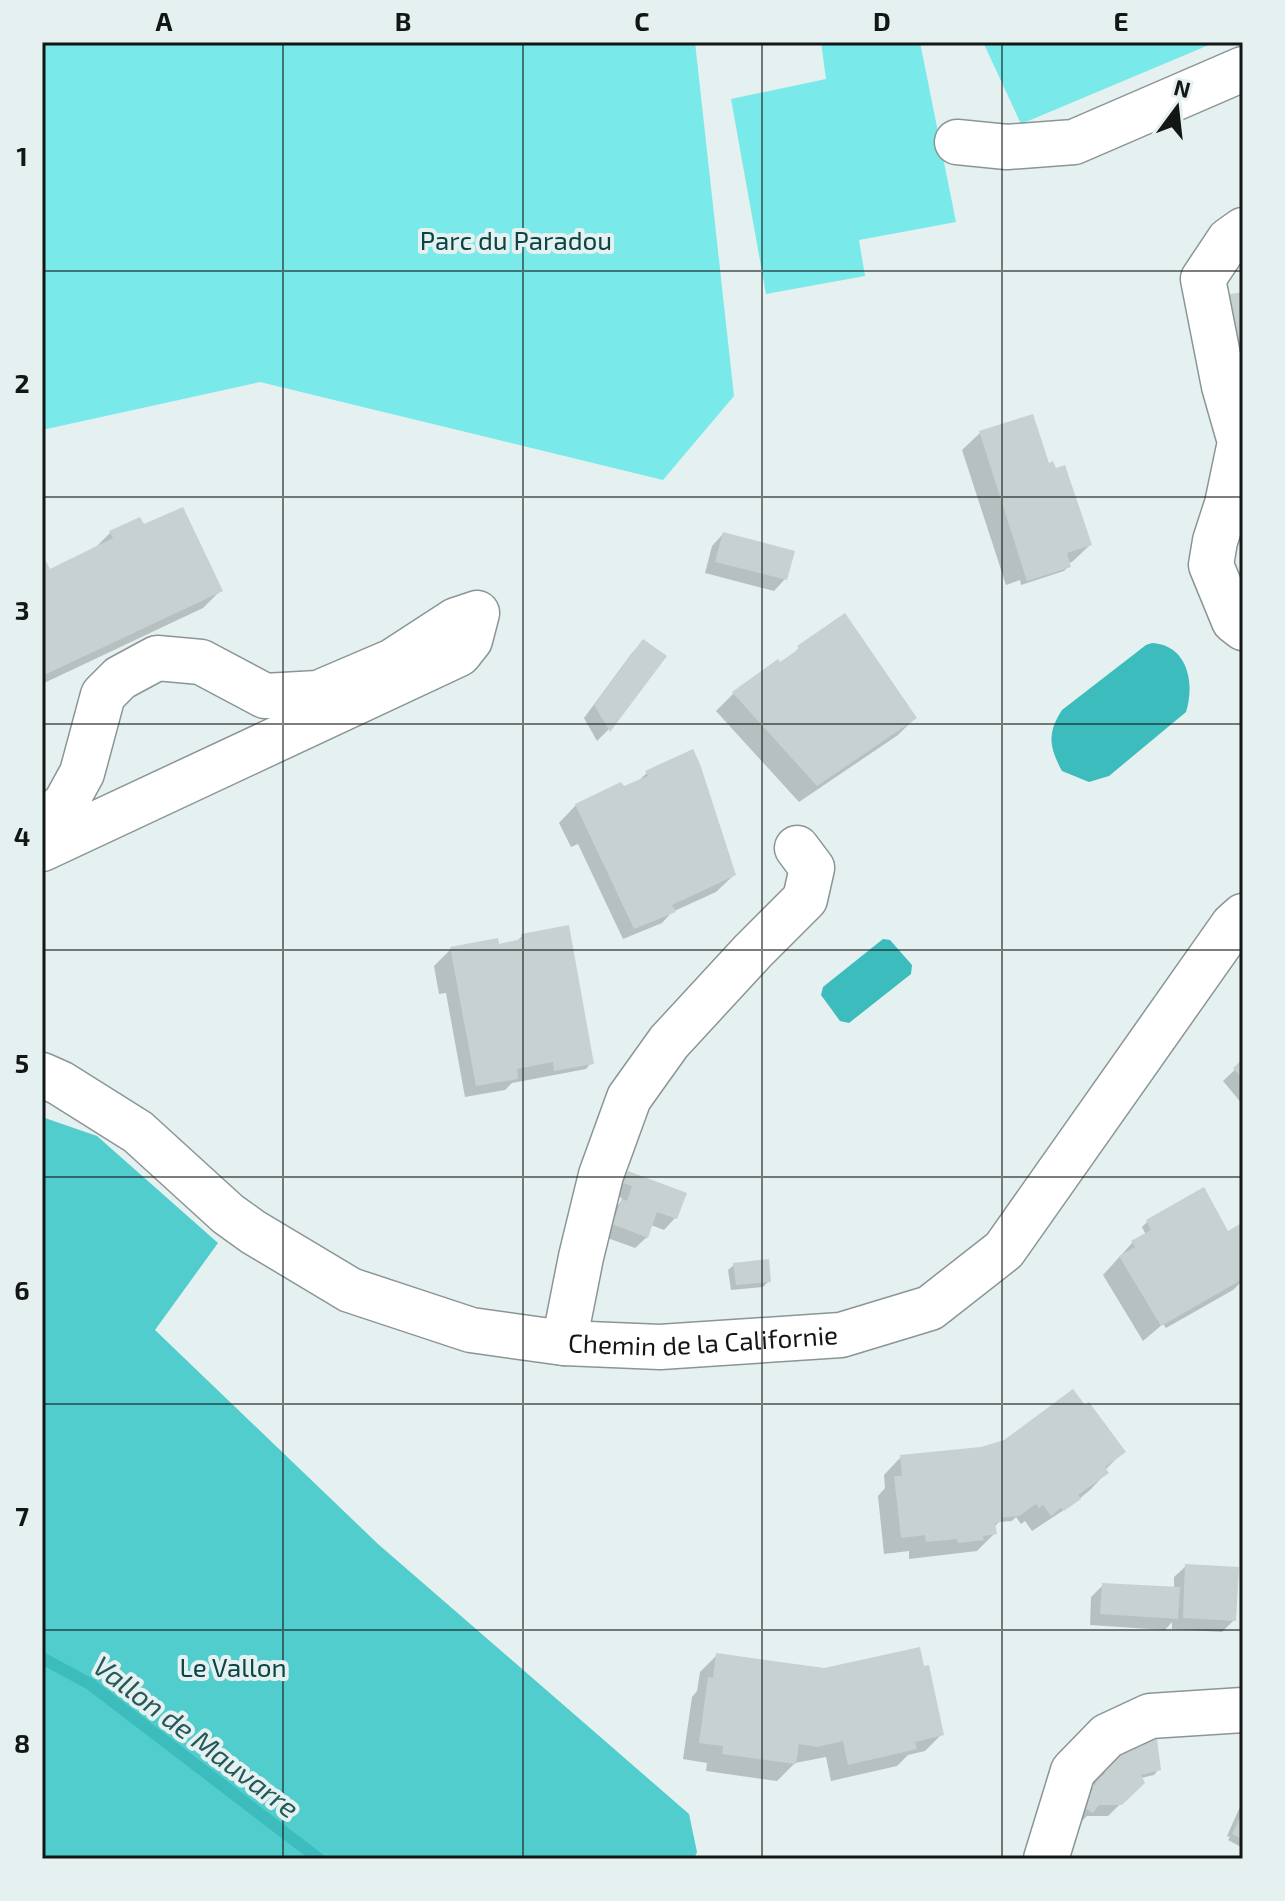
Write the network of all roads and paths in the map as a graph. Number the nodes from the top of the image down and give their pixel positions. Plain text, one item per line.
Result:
1 (1243, 69) edge
2 (957, 142) dead end
3 (1243, 230) edge
4 (1243, 628) edge
5 (42, 822) edge
6 (797, 848) dead end
7 (42, 849) edge
8 (1243, 916) edge
9 (42, 1075) edge
10 (564, 1343) junction
11 (1243, 1710) edge
12 (1046, 1859) edge

1 - 2 street
3 - 4 street
5 - 7 street
6 - 10 street
8 - 10 street, Chemin de la Californie
9 - 10 street, Chemin de la Californie
11 - 12 street

